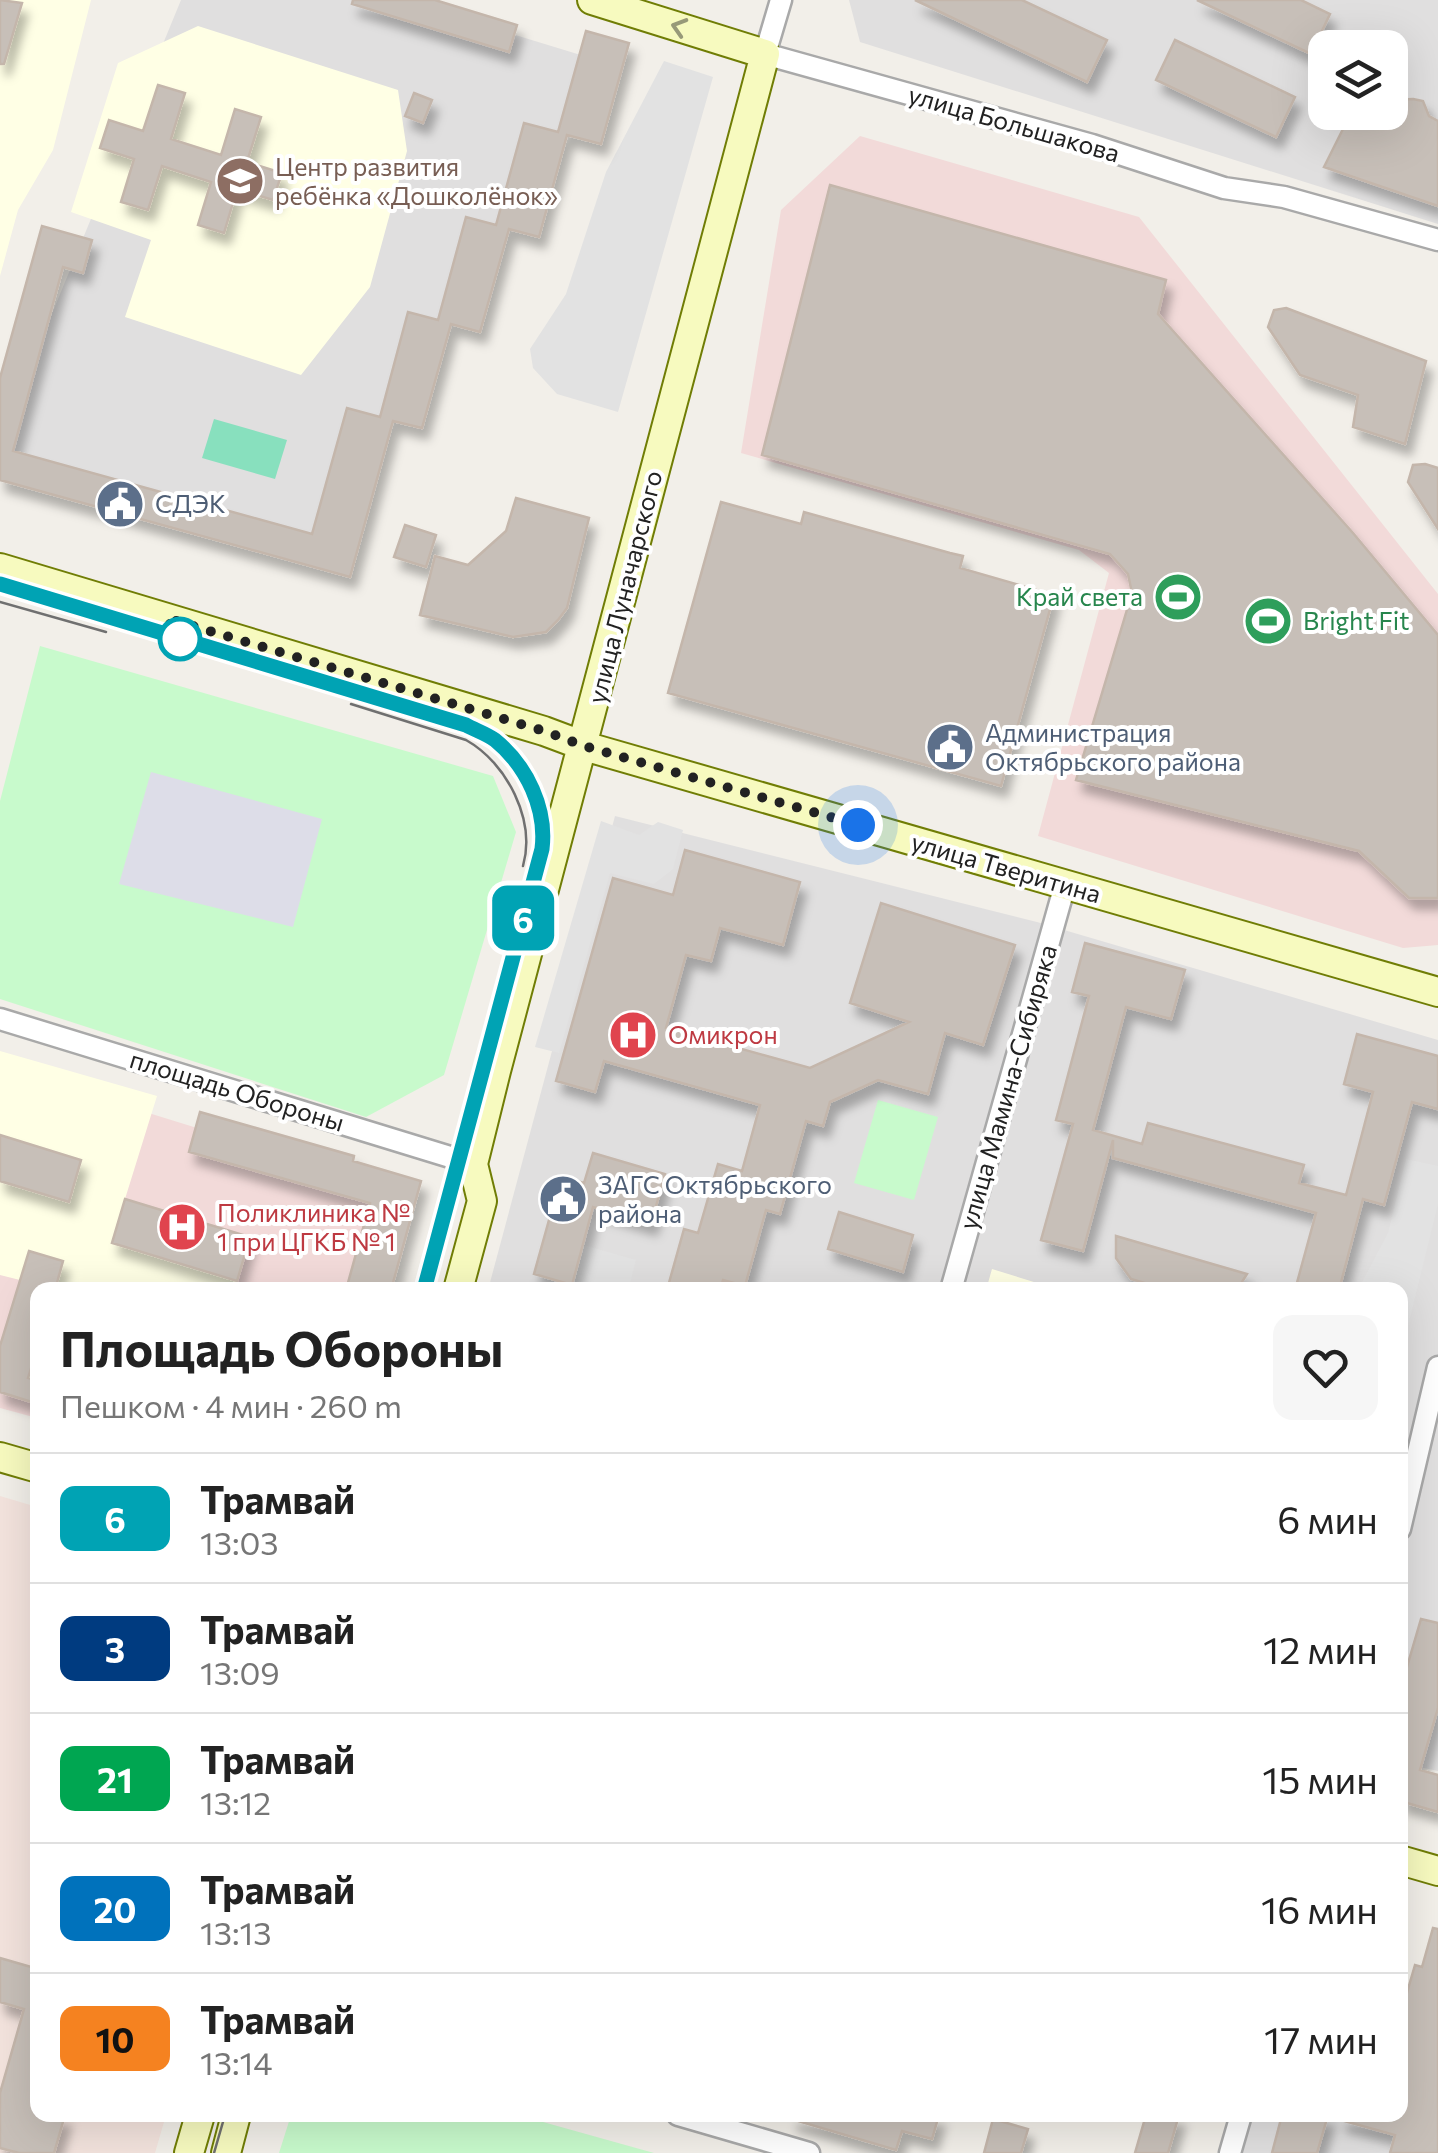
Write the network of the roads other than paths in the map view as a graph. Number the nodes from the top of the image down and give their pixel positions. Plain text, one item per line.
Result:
1 (592, 0) edge
2 (781, 0) edge
3 (766, 54) junction
4 (1438, 240) edge
5 (0, 568) edge
6 (584, 746) junction
7 (1065, 885) junction
8 (1438, 992) edge
9 (0, 1019) edge
10 (473, 1164) junction
11 (460, 1282) edge
12 (953, 1282) edge
13 (1438, 1368) edge
14 (0, 1457) edge
15 (30, 1466) edge
16 (1408, 1495) edge
17 (1408, 1862) edge
18 (1438, 1871) edge
19 (198, 2122) edge
20 (234, 2122) edge
21 (725, 2122) edge
22 (1239, 2122) edge
23 (189, 2153) edge
24 (226, 2153) edge
25 (809, 2153) edge
26 (1230, 2153) edge

3 -> 1 street, улица Большакова
2 - 3 street, улица Луначарского
3 - 4 street, улица Большакова
3 - 6 street, улица Луначарского
5 - 6 street, улица Тверитина
6 - 7 street, улица Тверитина
6 - 10 street, улица Луначарского
7 - 8 street, улица Тверитина
7 - 12 street, улица Мамина-Сибиряка
9 - 10 street, площадь Обороны
10 - 11 street, улица Луначарского
13 - 16 street
14 - 15 street
17 - 18 street
19 - 23 street
20 - 24 street
21 - 25 street
22 - 26 street

